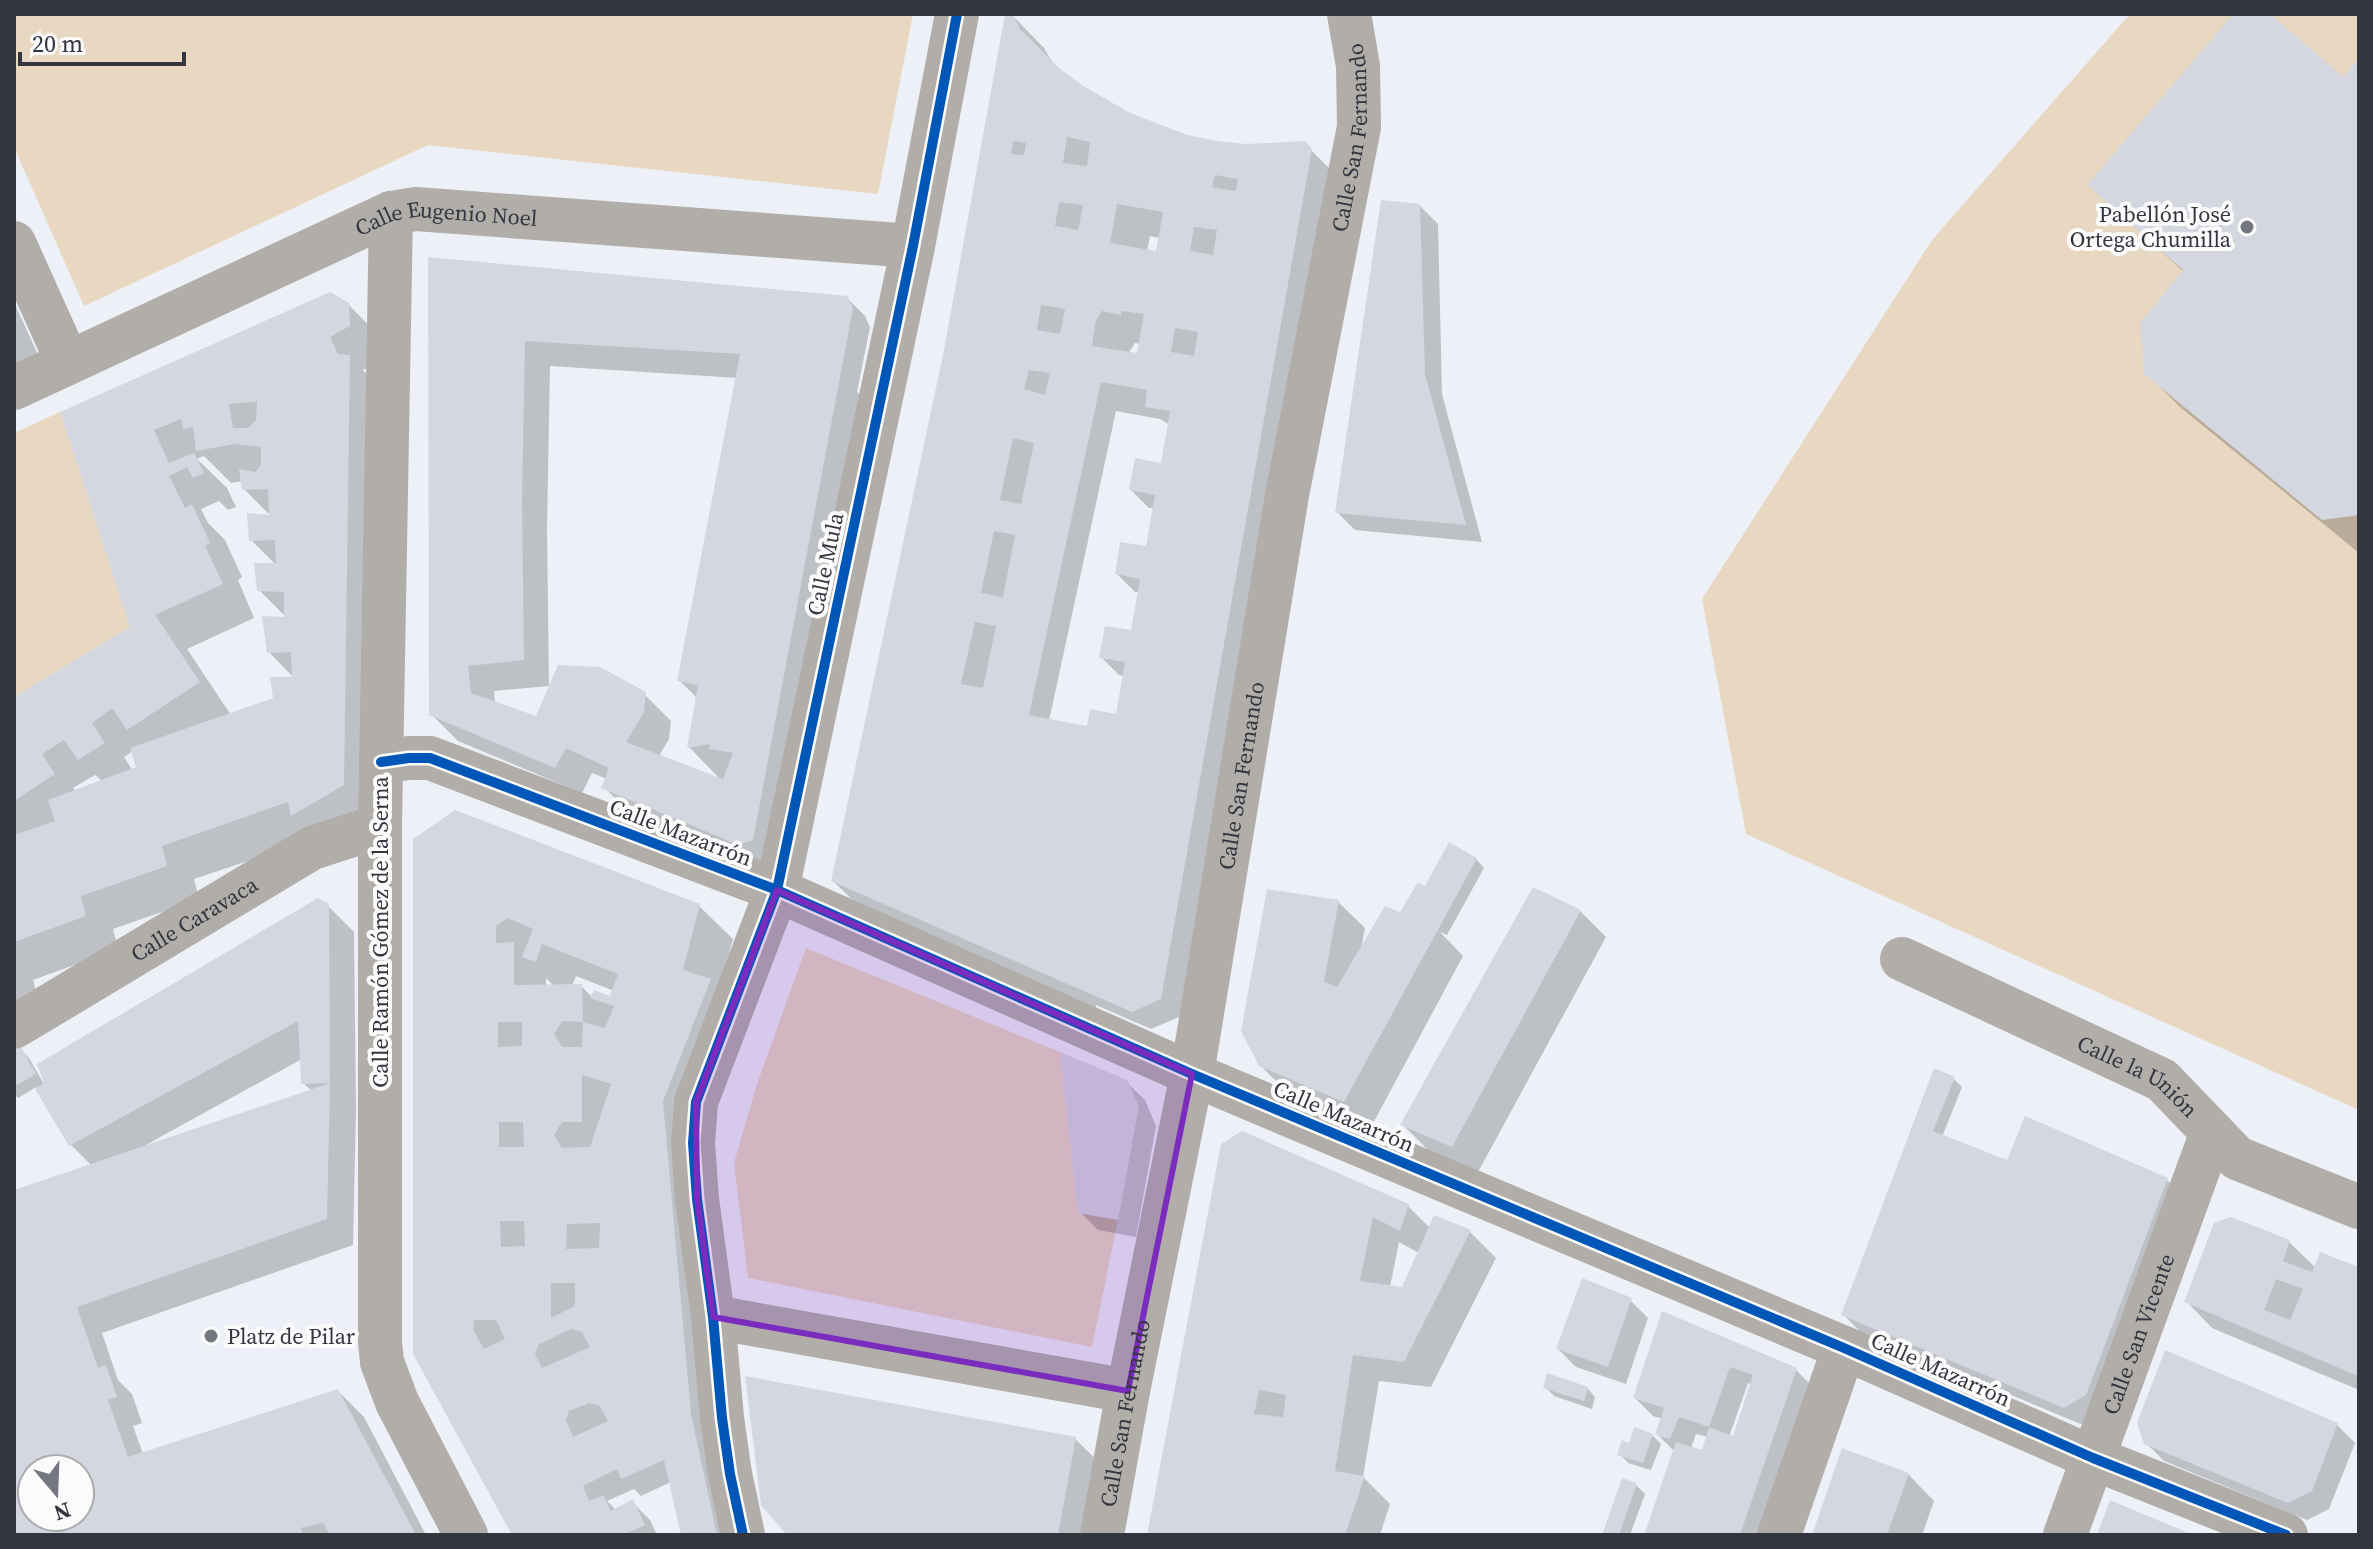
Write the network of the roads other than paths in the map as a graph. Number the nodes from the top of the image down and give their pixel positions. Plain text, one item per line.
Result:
1 (957, 14) edge
2 (1349, 14) edge
3 (391, 213) junction
4 (14, 243) edge
5 (913, 246) junction
6 (68, 363) junction
7 (14, 388) edge
8 (381, 762) junction
9 (380, 826) junction
10 (777, 890) junction
11 (1902, 959) dead end
12 (14, 1027) edge
13 (1192, 1074) junction
14 (2212, 1132) junction
15 (2359, 1207) edge
16 (713, 1317) junction
17 (1844, 1348) junction
18 (1128, 1391) junction
19 (2093, 1458) junction
20 (466, 1535) edge
21 (743, 1535) edge
22 (1102, 1535) edge
23 (1779, 1535) edge
24 (2065, 1535) edge
25 (2286, 1535) edge

1 - 5 street, Calle Mula
2 - 13 street, Calle San Fernando
3 - 5 street, Calle Eugenio Noel
3 - 6 street, Calle Eugenio Noel
3 - 8 street, Calle Ramón Gómez de la Serna
4 - 6 street
5 - 10 street, Calle Mula
6 - 7 street, Calle Eugenio Noel
8 - 9 street, Calle Ramón Gómez de la Serna
8 - 10 street, Calle Mazarrón
9 - 12 street, Calle Caravaca
9 - 20 street, Calle Ramón Gómez de la Serna
10 - 13 street, Calle Mazarrón
10 - 16 street, Calle Mula
11 - 14 street, Calle la Unión
13 - 17 street, Calle Mazarrón
13 - 18 street, Calle San Fernando
14 - 15 street, Calle la Unión
14 - 19 street, Calle San Vicente
16 - 18 street
16 - 21 street, Calle Mula
17 - 19 street, Calle Mazarrón
17 - 23 street
18 - 22 street, Calle San Fernando
19 - 24 street, Calle San Vicente
19 - 25 street, Calle Mazarrón

